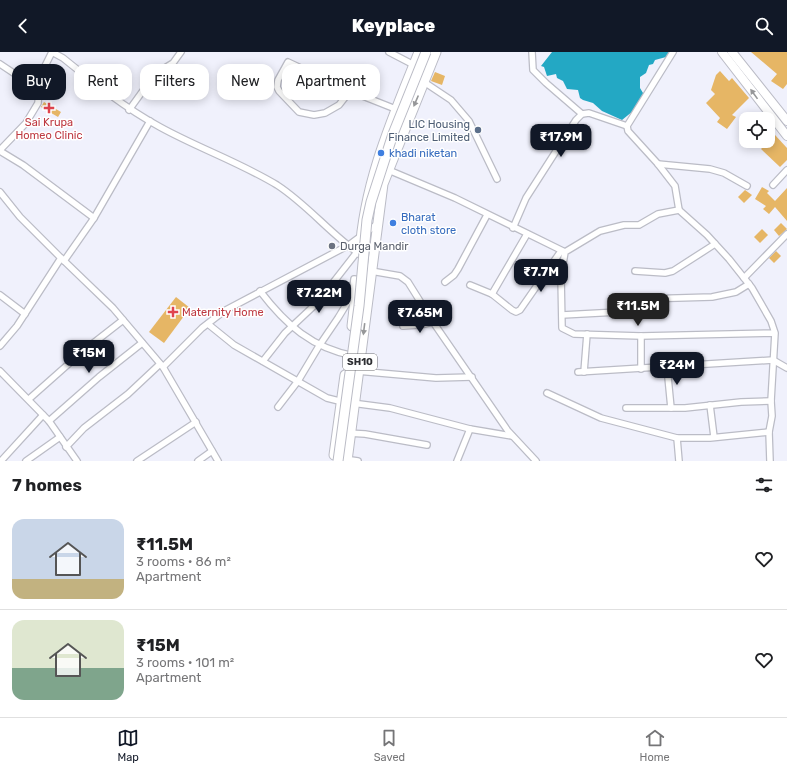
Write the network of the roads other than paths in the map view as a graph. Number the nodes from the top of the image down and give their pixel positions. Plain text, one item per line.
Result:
1 (52, 52) edge
2 (181, 52) edge
3 (389, 52) edge
4 (420, 52) edge
5 (426, 52) edge
6 (436, 52) edge
7 (532, 52) edge
8 (673, 52) edge
9 (726, 53) edge
10 (0, 64) edge
11 (46, 64) edge
12 (414, 65) junction
13 (12, 72) edge
14 (424, 82) junction
15 (350, 91) joint
16 (38, 100) edge
17 (373, 100) edge
18 (396, 109) junction
19 (129, 110) junction
20 (582, 114) junction
21 (410, 115) junction
22 (787, 121) edge
23 (150, 122) junction
24 (627, 126) junction
25 (787, 136) edge
26 (0, 150) edge
27 (658, 164) junction
28 (376, 165) junction
29 (388, 170) junction
30 (787, 170) edge
31 (497, 179) dead end
32 (773, 185) dead end
33 (746, 186) dead end
34 (0, 192) edge
35 (679, 210) junction
36 (487, 214) junction
37 (94, 218) junction
38 (376, 225) junction
39 (513, 228) junction
40 (527, 234) junction
41 (787, 234) edge
42 (361, 236) junction
43 (715, 244) junction
44 (349, 245) junction
45 (563, 251) junction
46 (358, 253) junction
47 (63, 260) junction
48 (371, 267) junction
49 (635, 271) dead end
50 (744, 278) junction
51 (358, 280) junction
52 (370, 280) junction
53 (445, 282) dead end
54 (749, 284) junction
55 (470, 285) dead end
56 (260, 292) junction
57 (492, 294) junction
58 (0, 295) edge
59 (25, 314) junction
60 (562, 315) junction
61 (123, 320) junction
62 (433, 322) junction
63 (208, 324) junction
64 (404, 326) dead end
65 (292, 327) junction
66 (775, 333) junction
67 (587, 334) junction
68 (641, 336) junction
69 (142, 343) junction
70 (0, 346) edge
71 (319, 346) junction
72 (348, 355) junction
73 (361, 358) junction
74 (773, 360) junction
75 (263, 361) junction
76 (162, 366) junction
77 (667, 367) junction
78 (787, 368) edge
79 (641, 369) junction
80 (346, 370) junction
81 (0, 371) edge
82 (359, 371) junction
83 (472, 377) junction
84 (298, 381) junction
85 (547, 393) dead end
86 (29, 399) junction
87 (771, 401) junction
88 (341, 402) junction
89 (354, 403) junction
90 (710, 405) junction
91 (278, 407) dead end
92 (626, 408) dead end
93 (670, 408) junction
94 (43, 415) junction
95 (49, 422) junction
96 (196, 422) junction
97 (470, 429) junction
98 (337, 432) junction
99 (769, 432) junction
100 (349, 434) junction
101 (512, 436) junction
102 (60, 437) junction
103 (714, 437) junction
104 (677, 438) junction
105 (427, 445) dead end
106 (66, 447) junction
107 (212, 451) junction
108 (340, 460) edge
109 (1, 461) edge
110 (26, 461) edge
111 (77, 461) edge
112 (137, 461) edge
113 (198, 461) edge
114 (218, 461) edge
115 (358, 461) edge
116 (457, 461) edge
117 (536, 461) edge
118 (679, 461) edge
119 (770, 461) edge

1 - 11 street
1 - 19 street
2 - 19 street
3 - 12 street
4 - 12 main road
5 - 108 main road, bridge
6 - 14 main road, SH10
7 - 20 street
8 - 24 street
9 - 22 main road
25 -> 9 main road
10 - 13 street
12 - 18 main road
14 -> 21 main road, SH10
14 - 31 street
15 - 15 street
16 - 26 street
17 - 18 street
18 - 21 street
18 - 28 main road
19 - 23 street
20 - 24 street
20 - 39 street
21 - 29 main road, SH10
23 - 37 street
23 - 44 street
24 - 27 street
26 - 37 street
27 - 33 street
27 - 35 street
28 - 29 street
28 - 42 main road
29 - 36 street
29 - 38 main road, SH10
30 - 32 street
34 - 47 street
35 - 43 street
35 - 45 street
36 - 39 street
36 - 53 street
37 - 47 street
38 - 42 street
38 - 48 main road, SH10
39 - 40 street
40 - 45 street
40 - 57 street
41 - 50 street
42 - 44 street
42 - 46 main road
43 - 49 street
43 - 50 street
44 - 46 street
44 - 56 street
45 - 57 street
45 - 60 street
46 - 48 street
46 - 51 main road
46 - 65 street
47 - 59 street
47 - 61 street
48 - 52 main road, SH10
48 - 62 street
50 - 54 street
51 - 52 street
51 - 71 street
51 - 72 main road
52 -> 73 main road, SH10
54 - 60 street
54 - 66 street
55 - 57 street
56 - 63 street
56 - 65 street
58 - 59 street
59 - 70 street
60 - 67 street
61 - 69 street
61 - 86 street
62 - 64 street
62 - 83 street
63 - 75 street
63 - 76 street
65 - 71 street
65 - 75 street
66 - 68 street
66 - 74 street
67 - 68 street
67 - 79 street
68 - 79 street
69 - 76 street
69 - 95 street
71 - 72 street
71 - 84 street
72 - 73 street
72 - 80 main road
73 - 82 main road, SH10
74 - 77 street
74 - 78 street
74 - 87 street
75 - 84 street
76 - 96 street
76 - 106 street
77 - 79 street
77 - 93 street
80 - 82 street
80 - 88 main road
81 - 86 street
82 - 83 street
82 - 89 main road, SH10
83 - 101 street
84 - 88 street
84 - 91 street
85 - 104 street
86 - 94 street
87 - 90 street
87 - 99 street
88 - 89 street
88 - 98 main road
89 - 97 street
89 - 100 main road, SH10
90 - 93 street
90 - 103 street
92 - 93 street
94 - 95 street
94 - 109 street
95 - 102 street
96 - 107 street
96 - 112 street
97 - 101 street
97 - 116 street
98 - 100 street
98 - 108 main road
99 - 103 street
99 - 119 street
100 - 105 street
100 - 108 main road, SH10
101 - 117 street
102 - 106 street
102 - 110 street
103 - 104 street
104 - 118 street
106 - 111 street
107 - 113 street
107 - 114 street
108 - 115 street

